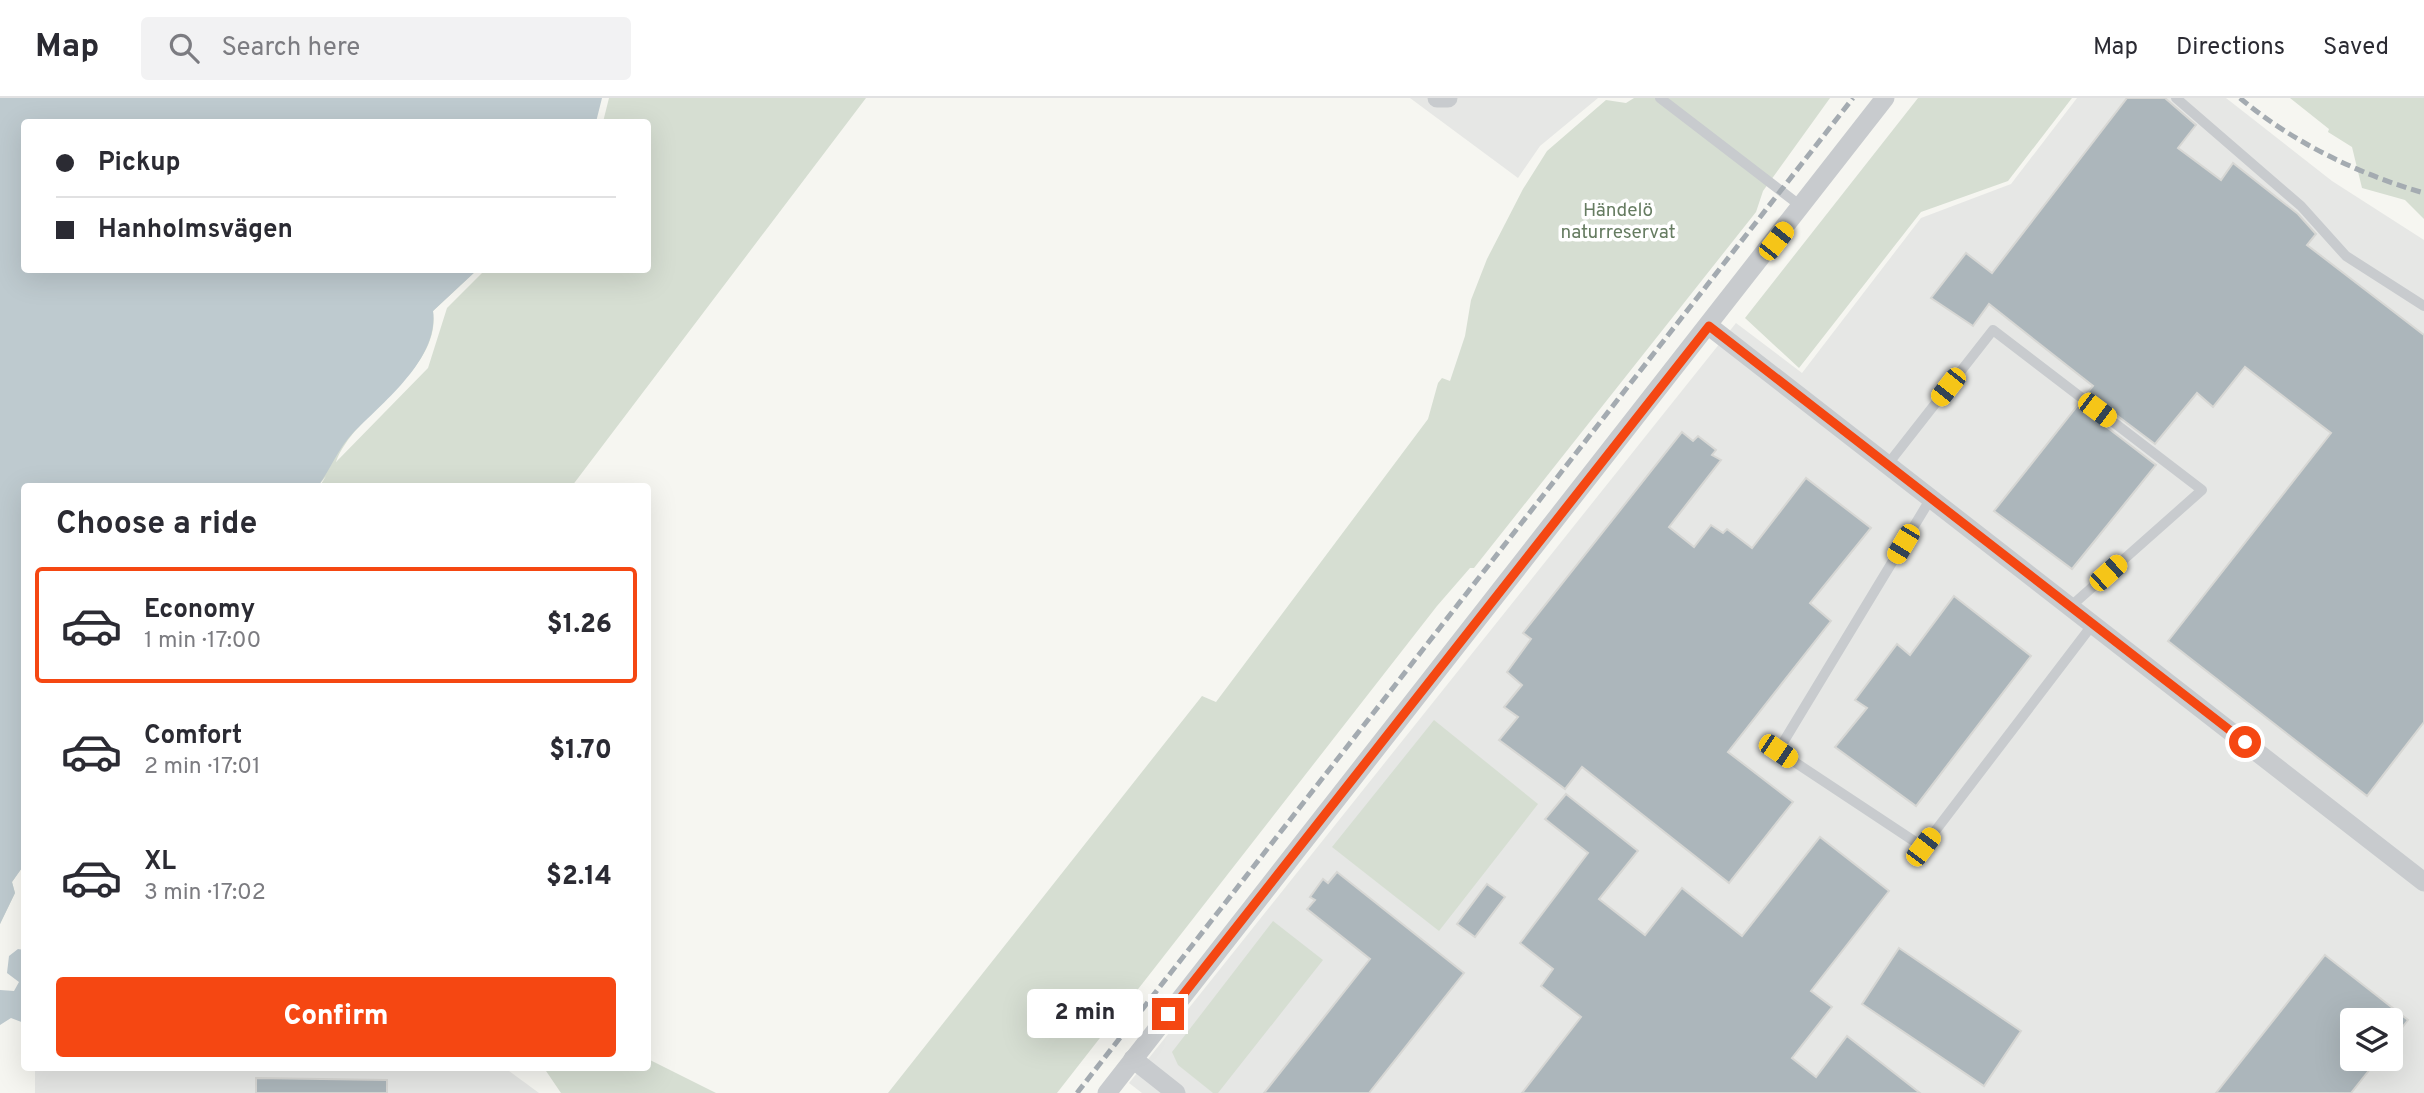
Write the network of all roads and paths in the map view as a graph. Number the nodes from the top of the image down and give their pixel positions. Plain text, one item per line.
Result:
1 (1437, 98) edge
2 (1448, 98) edge
3 (1660, 98) edge
4 (1885, 98) edge
5 (2176, 98) edge
6 (1803, 207) junction
7 (2424, 306) edge
8 (1709, 326) junction
9 (1888, 464) junction
10 (1931, 498) junction
11 (2070, 607) junction
12 (2093, 624) junction
13 (2424, 882) edge
14 (1133, 1059) junction
15 (1107, 1093) edge
16 (1176, 1093) edge

1 - 2 street
3 - 6 lane
4 - 6 street
5 - 7 lane
6 - 8 street
8 - 9 street
8 - 14 street
9 - 10 street
9 - 11 lane
10 - 11 street
10 - 12 lane
11 - 12 street
12 - 13 street
14 - 15 street
14 - 16 street

